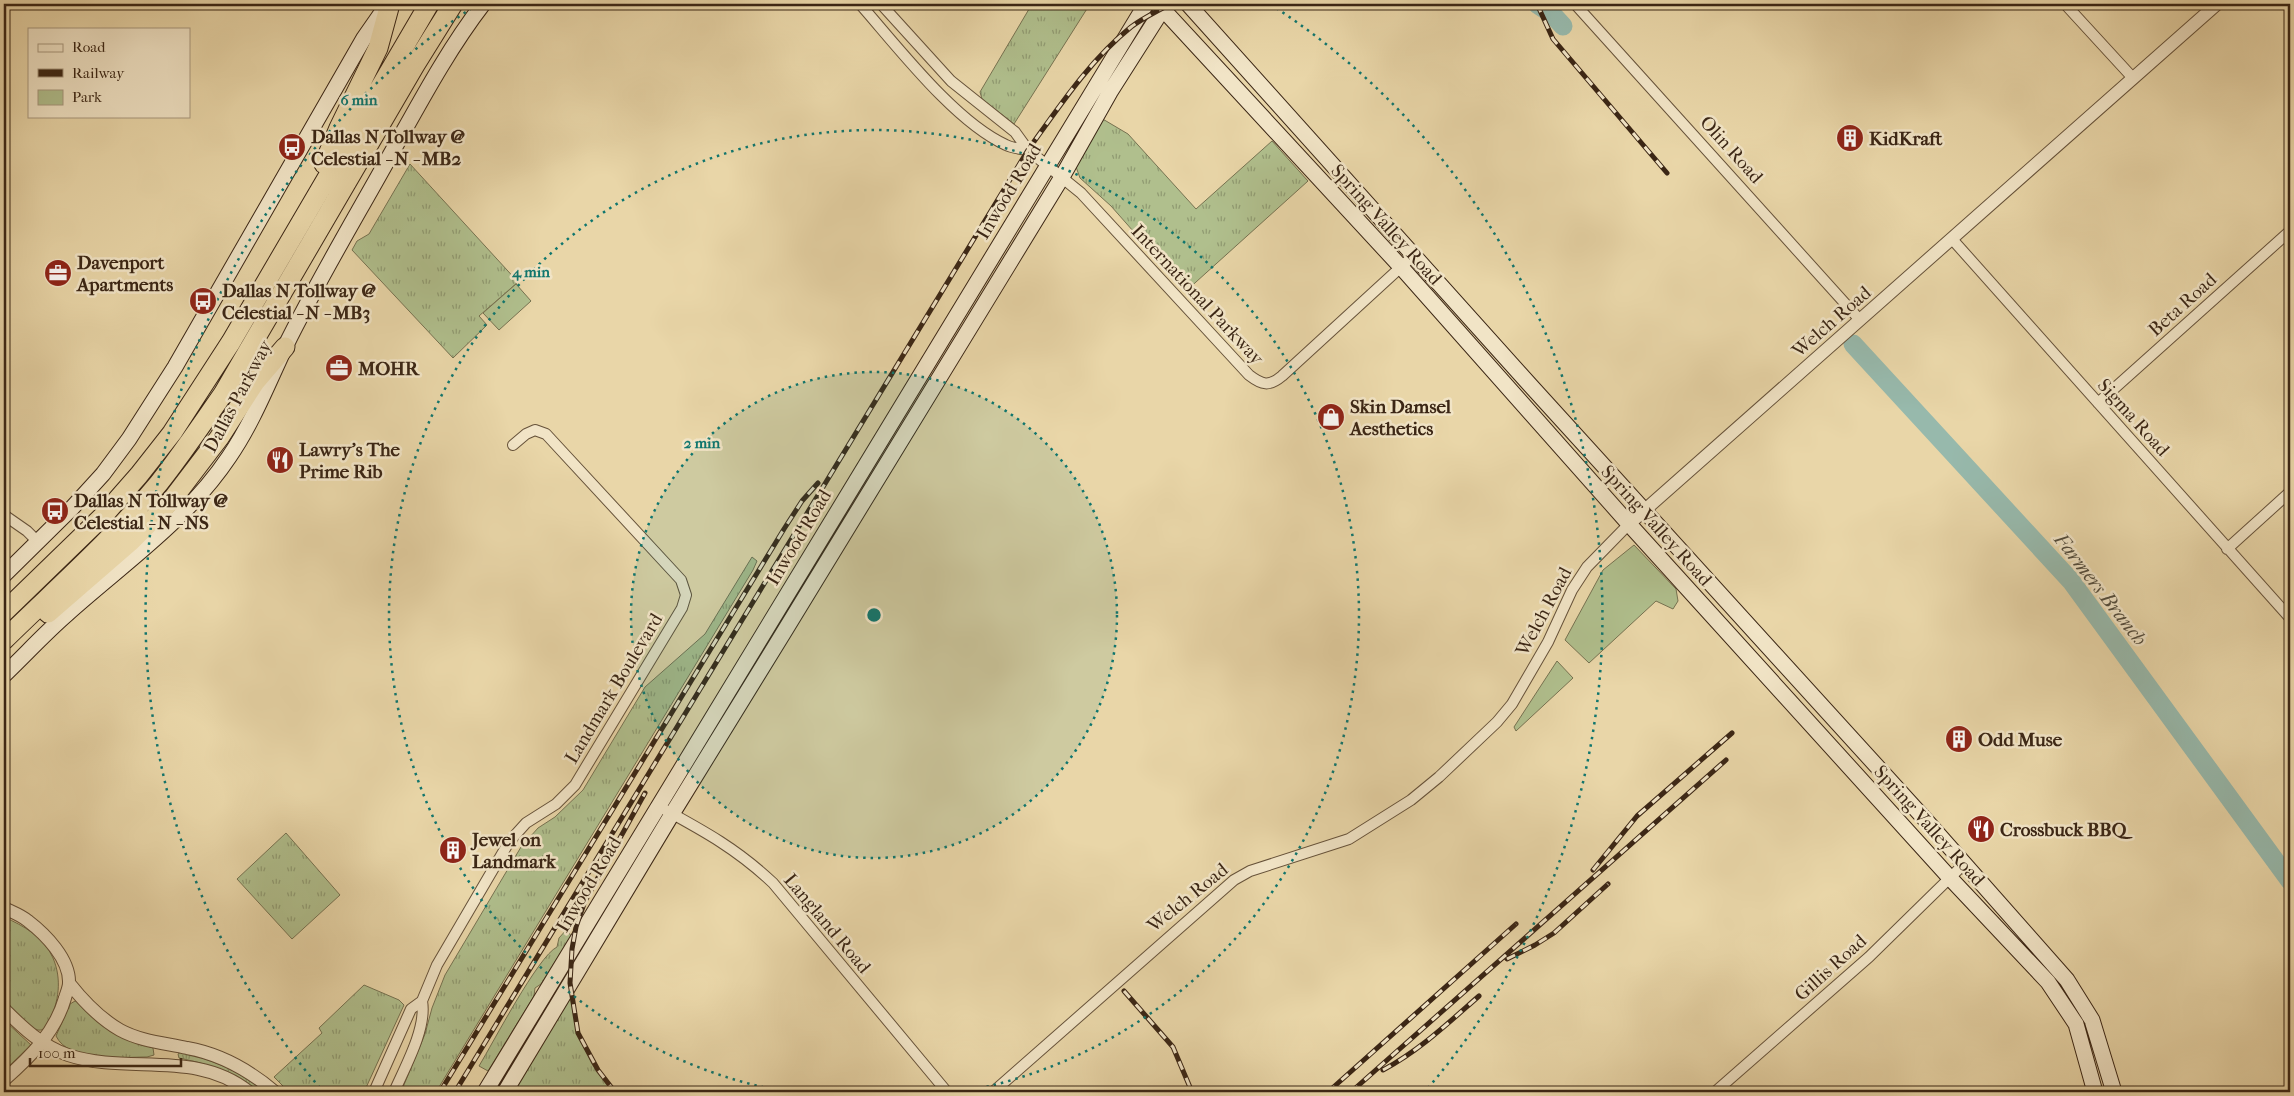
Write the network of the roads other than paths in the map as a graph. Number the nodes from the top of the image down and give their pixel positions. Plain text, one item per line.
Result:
1 (389, 4) edge
2 (429, 4) edge
3 (453, 4) edge
4 (483, 4) edge
5 (860, 4) edge
6 (881, 4) edge
7 (1146, 4) edge
8 (1188, 4) edge
9 (1575, 4) edge
10 (2066, 4) edge
11 (2217, 4) edge
12 (1162, 5) edge
13 (2132, 77) junction
14 (1028, 150) junction
15 (1327, 158) junction
16 (1047, 165) junction
17 (1312, 171) junction
18 (1062, 177) junction
19 (304, 217) junction
20 (2290, 231) edge
21 (1952, 239) junction
22 (1414, 255) junction
23 (1400, 267) junction
24 (1860, 320) junction
25 (285, 347) junction
26 (919, 377) junction
27 (934, 386) junction
28 (2098, 403) junction
29 (513, 445) dead end
30 (2290, 492) edge
31 (1644, 510) junction
32 (4, 515) edge
33 (1629, 524) junction
34 (38, 542) junction
35 (2227, 549) junction
36 (4, 575) edge
37 (4, 612) edge
38 (2290, 618) edge
39 (769, 623) junction
40 (784, 632) junction
41 (4, 640) edge
42 (4, 652) edge
43 (4, 675) edge
44 (1849, 736) junction
45 (1834, 748) junction
46 (658, 806) junction
47 (672, 814) junction
48 (1964, 864) junction
49 (1950, 878) junction
50 (4, 908) edge
51 (69, 983) junction
52 (422, 1001) junction
53 (4, 1009) edge
54 (42, 1042) junction
55 (166, 1044) junction
56 (162, 1063) junction
57 (4, 1080) edge
58 (487, 1091) edge
59 (249, 1092) edge
60 (275, 1092) edge
61 (374, 1092) edge
62 (394, 1092) edge
63 (505, 1092) edge
64 (947, 1092) edge
65 (993, 1092) edge
66 (1715, 1092) edge
67 (2095, 1092) edge
68 (2114, 1092) edge

1 - 19 highway
1 - 34 main road
2 - 19 highway
3 - 41 highway
4 - 25 main road, Dallas Parkway
5 - 14 street, International Parkway
6 - 14 street, International Parkway
7 - 16 main road, Inwood Road
8 - 15 main road, Spring Valley Road
9 - 24 street, Olin Road
10 - 13 street
11 - 13 street, Welch Road
12 - 17 main road, Spring Valley Road
12 - 18 main road, Inwood Road
13 - 21 street, Welch Road
14 - 16 street, International Parkway
15 - 17 main road
15 - 22 main road, Spring Valley Road
16 - 18 street, International Parkway
16 - 26 main road, Inwood Road
17 - 23 main road, Spring Valley Road
18 - 23 street, International Parkway
18 - 27 main road, Inwood Road
19 - 37 highway
20 - 28 street, Beta Road
21 - 24 street, Welch Road
21 - 28 street, Sigma Road
22 - 23 street, International Parkway
22 - 31 main road, Spring Valley Road
23 - 33 main road, Spring Valley Road
24 - 31 street, Welch Road
25 - 42 highway
25 - 43 main road, Dallas Parkway
26 - 27 main road
26 - 39 main road, Inwood Road
27 - 40 main road, Inwood Road
28 - 35 street, Sigma Road
29 - 52 street, Landmark Boulevard
30 - 35 street
31 - 33 street, Welch Road
31 - 44 main road, Spring Valley Road
32 - 34 street
33 - 45 main road, Spring Valley Road
33 - 65 street, Welch Road
34 - 36 main road
35 - 38 street, Sigma Road
39 - 40 main road
39 - 46 main road, Inwood Road
40 - 47 main road, Inwood Road
44 - 45 main road
44 - 48 main road, Spring Valley Road
45 - 49 main road, Spring Valley Road
46 - 47 street, Langland Road
46 - 58 main road, Inwood Road
47 - 63 main road, Inwood Road
47 - 64 street, Langland Road
48 - 49 street, Gillis Road
48 - 68 main road, Spring Valley Road
49 - 66 street, Gillis Road
49 - 67 main road, Spring Valley Road
50 - 51 street
51 - 54 street
51 - 55 street
52 - 61 street, Landmark Boulevard
52 - 62 street, Landmark Boulevard
53 - 54 street
54 - 56 street
54 - 57 street
55 - 56 street
55 - 60 street
56 - 59 street

